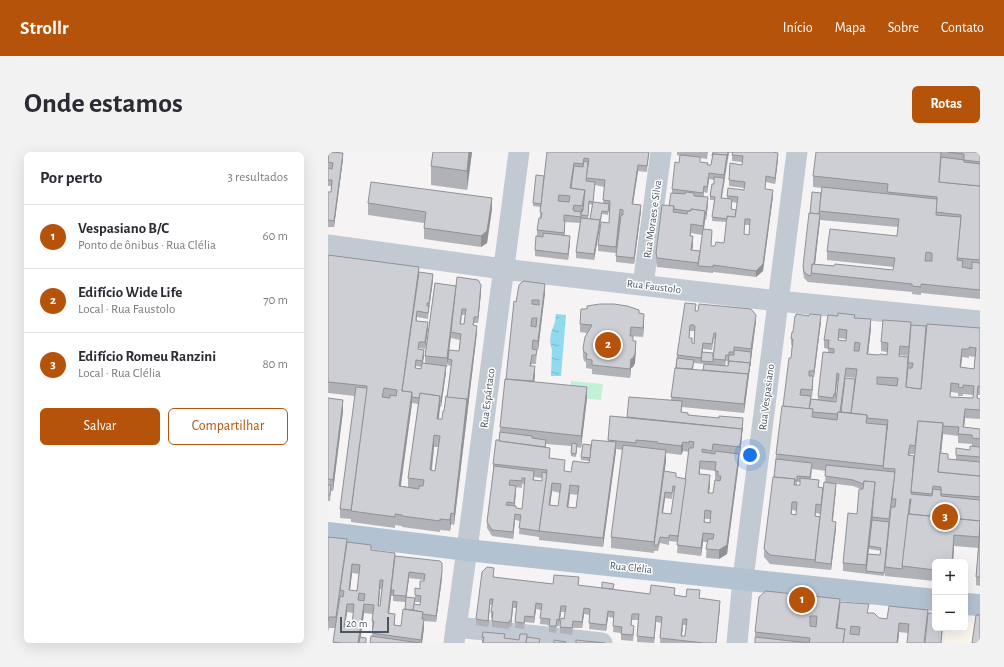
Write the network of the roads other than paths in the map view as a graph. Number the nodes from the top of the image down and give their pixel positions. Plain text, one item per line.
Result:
1 (519, 152) edge
2 (661, 152) edge
3 (797, 152) edge
4 (328, 246) edge
5 (503, 270) junction
6 (643, 285) junction
7 (778, 301) junction
8 (980, 321) edge
9 (328, 533) edge
10 (467, 550) junction
11 (743, 580) junction
12 (932, 600) edge
13 (968, 604) edge
14 (980, 605) edge
15 (455, 635) edge
16 (602, 643) edge
17 (737, 643) edge

1 - 5 street, Rua Espártaco
2 - 6 street, Rua Moraes e Silva
3 - 7 street, Rua Vespasiano
4 - 5 street, Rua Faustolo
5 - 6 street, Rua Faustolo
5 - 10 street, Rua Espártaco
6 - 7 street, Rua Faustolo
7 - 8 street, Rua Faustolo
7 - 11 street, Rua Vespasiano
9 - 10 main road, Rua Clélia
10 - 11 main road, Rua Clélia
10 - 15 street, Rua Espártaco
11 - 12 main road, Rua Clélia
11 - 17 street, Rua Vespasiano
13 - 14 main road
15 - 16 street

